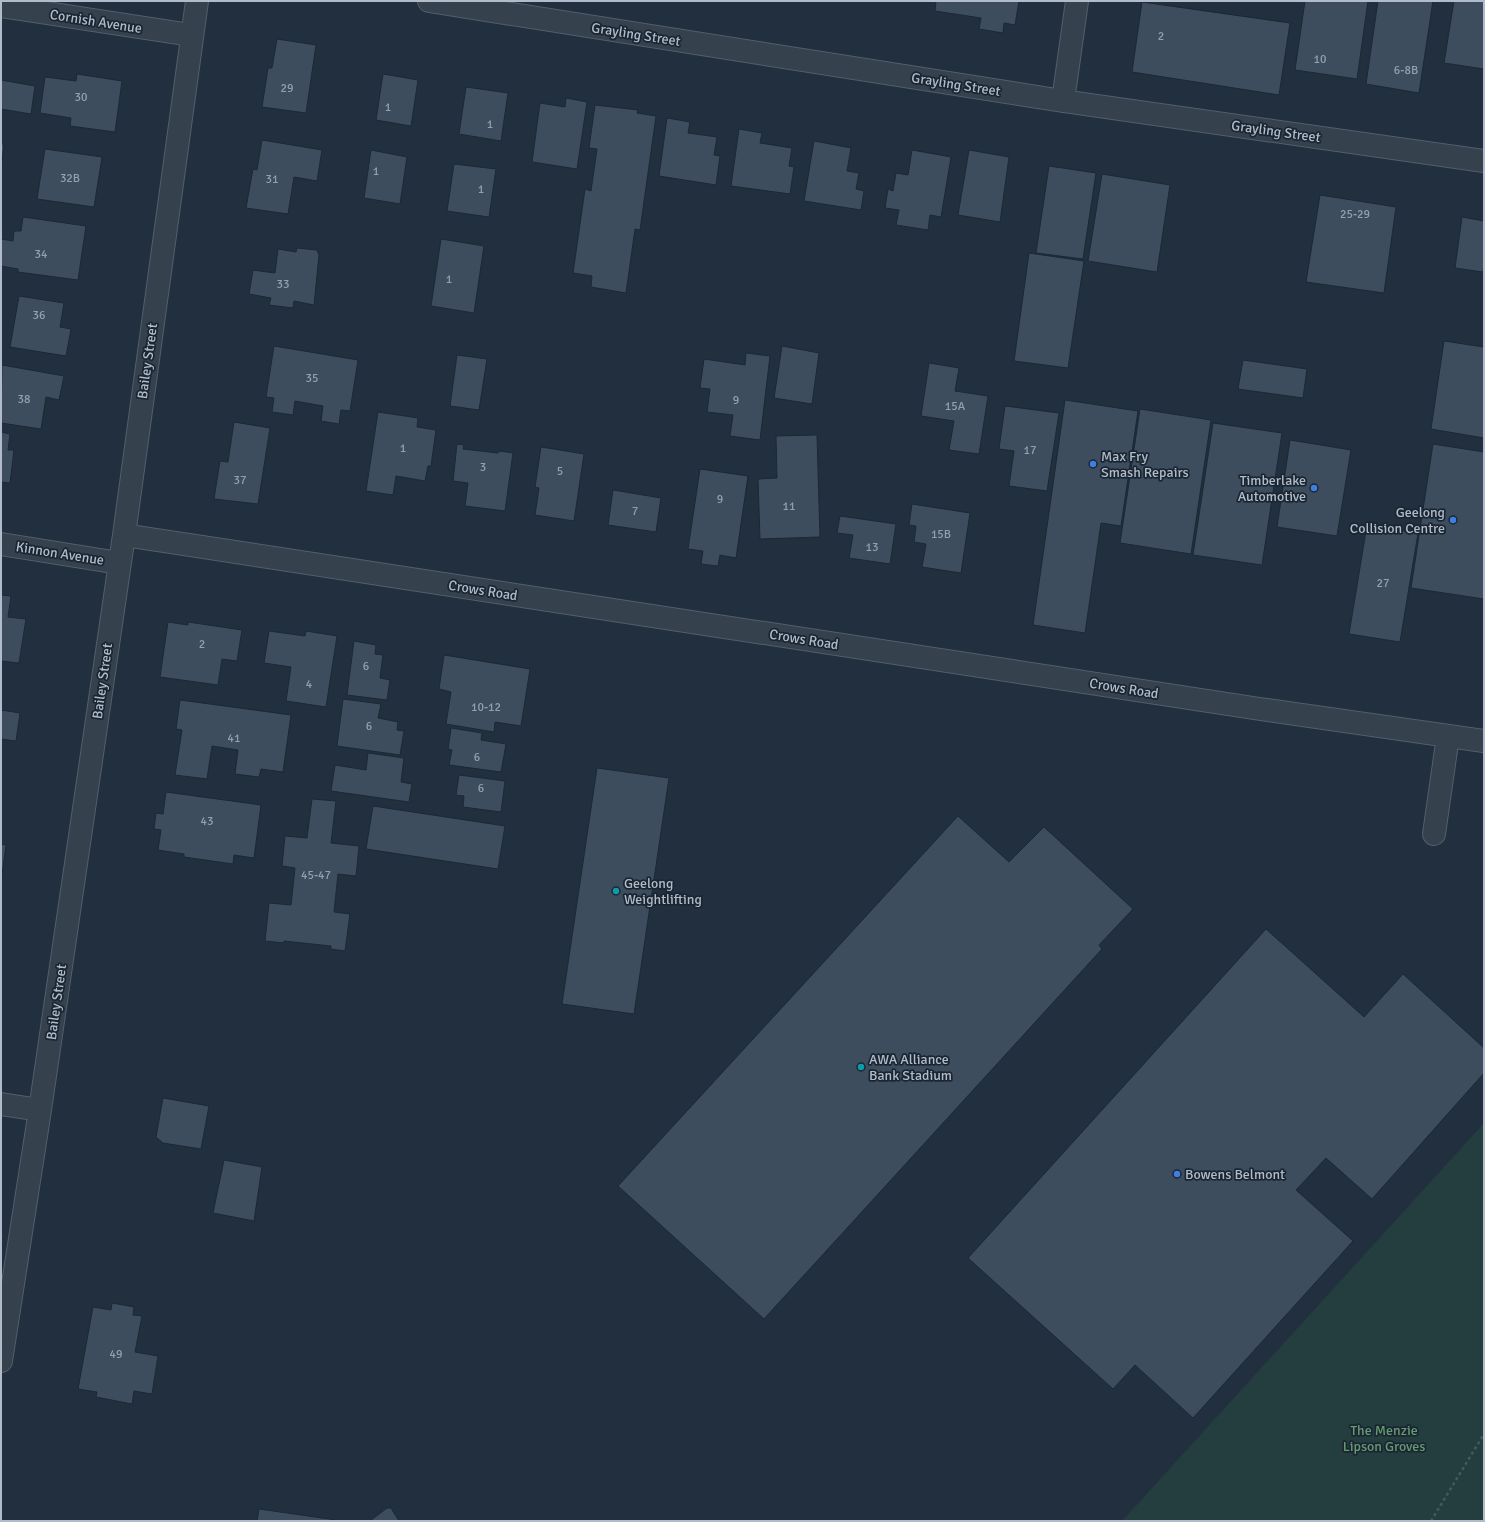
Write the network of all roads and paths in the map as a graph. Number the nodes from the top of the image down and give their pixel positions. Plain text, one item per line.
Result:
1 (197, 1) edge
2 (429, 1) edge
3 (1077, 1) edge
4 (1, 6) edge
5 (191, 35) junction
6 (1063, 101) junction
7 (1484, 161) edge
8 (124, 535) junction
9 (1, 544) edge
10 (119, 563) junction
11 (1448, 736) junction
12 (1484, 741) edge
13 (1434, 834) dead end
14 (1, 1104) edge
15 (40, 1110) junction
16 (1, 1361) edge
17 (1484, 1434) edge
18 (1431, 1521) edge

1 - 5 street, Bailey Street
2 - 6 street, Grayling Street
3 - 6 street
4 - 5 street, Cornish Avenue
5 - 8 street, Bailey Street
6 - 7 street, Grayling Street
8 - 10 street, Bailey Street
8 - 11 street, Crows Road
9 - 10 street, Kinnon Avenue
10 - 15 street, Bailey Street
11 - 12 street, Crows Road
11 - 13 street
14 - 15 street
15 - 16 street, Bailey Street
17 - 18 path

